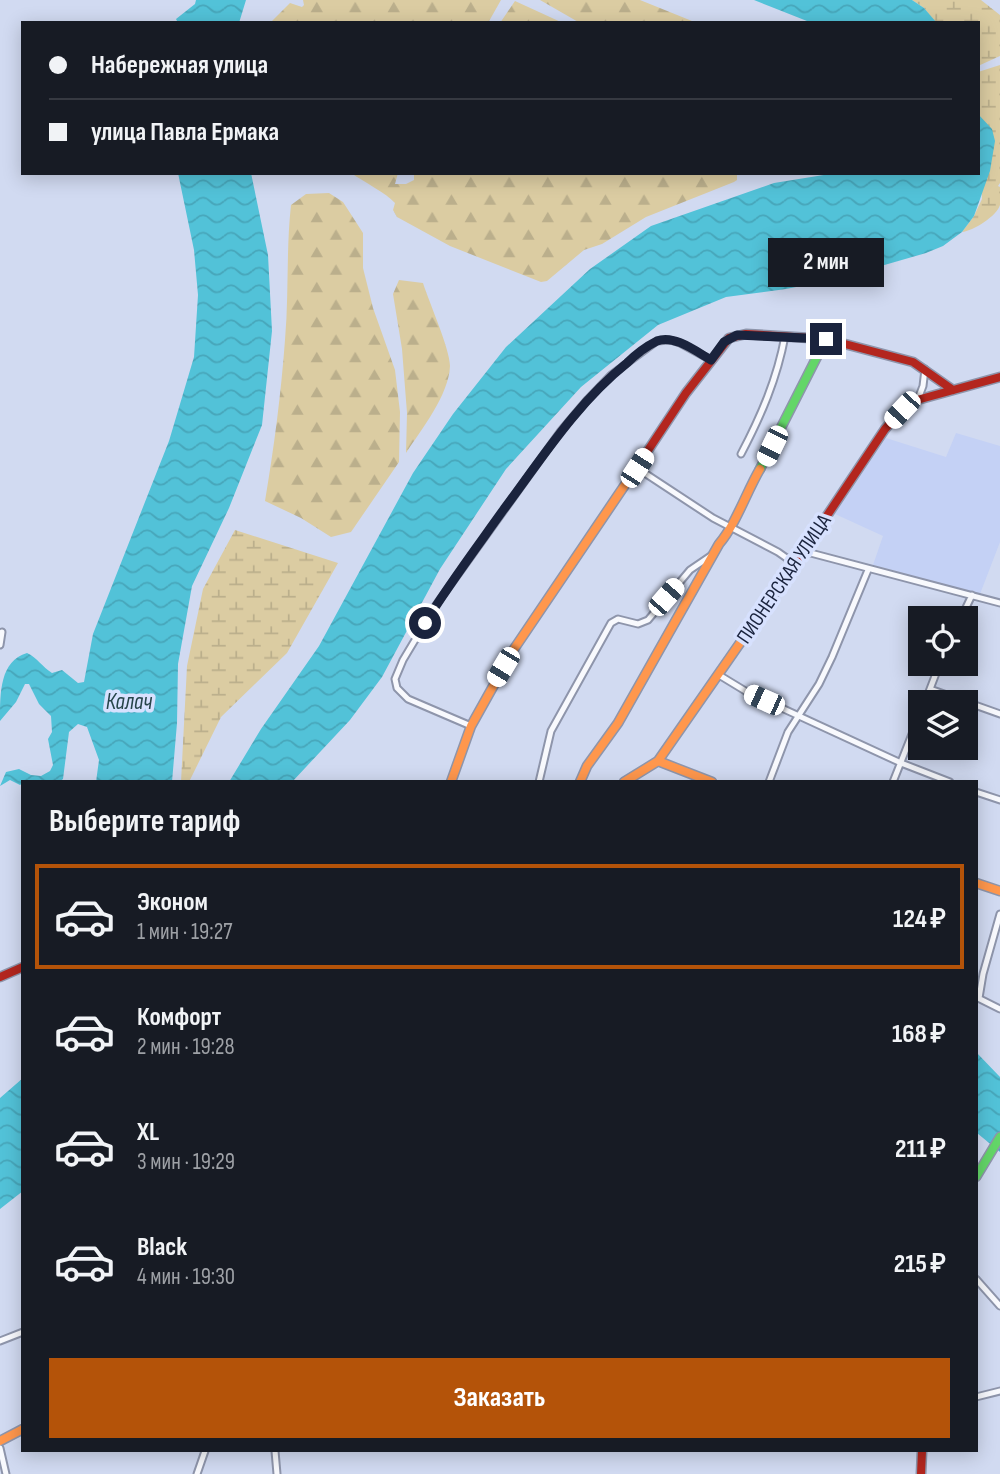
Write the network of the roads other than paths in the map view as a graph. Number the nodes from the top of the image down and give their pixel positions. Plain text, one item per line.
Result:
1 (785, 335) junction
2 (826, 339) junction
3 (711, 360) junction
4 (925, 369) junction
5 (1000, 377) edge
6 (954, 390) junction
7 (917, 400) junction
8 (741, 454) dead end
9 (637, 468) junction
10 (732, 527) junction
11 (803, 551) junction
12 (713, 554) junction
13 (795, 564) junction
14 (868, 570) junction
15 (972, 595) junction
16 (1000, 603) edge
17 (967, 606) edge
18 (2, 632) edge
19 (0, 645) edge
20 (719, 675) junction
21 (935, 676) edge
22 (930, 689) joint
23 (1000, 714) edge
24 (798, 715) junction
25 (471, 726) junction
26 (908, 744) edge
27 (658, 761) junction
28 (901, 762) junction
29 (453, 780) edge
30 (539, 780) edge
31 (581, 780) edge
32 (629, 780) edge
33 (707, 780) edge
34 (769, 780) edge
35 (894, 780) edge
36 (945, 780) edge
37 (978, 793) edge
38 (1000, 800) edge
39 (978, 884) edge
40 (1000, 891) edge
41 (1000, 914) edge
42 (21, 968) edge
43 (0, 977) edge
44 (978, 997) edge
45 (1000, 1009) edge
46 (1000, 1137) edge
47 (978, 1174) edge
48 (978, 1281) edge
49 (1000, 1307) edge
50 (21, 1333) edge
51 (0, 1341) edge
52 (1000, 1391) edge
53 (978, 1396) edge
54 (21, 1430) edge
55 (0, 1441) edge
56 (0, 1448) edge
57 (205, 1452) edge
58 (275, 1452) edge
59 (922, 1452) edge
60 (6, 1474) edge
61 (197, 1474) edge
62 (276, 1474) edge
63 (921, 1474) edge

1 - 2 street
1 - 3 street
1 - 8 street
2 - 4 street
2 - 10 street
3 - 9 street
3 - 25 street
4 - 6 street
4 - 7 street
5 - 6 street, ПИОНЕРСКАЯ УЛИЦА
6 - 7 street, ПИОНЕРСКАЯ УЛИЦА
7 - 11 street, ПИОНЕРСКАЯ УЛИЦА
9 - 10 street
9 - 25 street
10 - 12 street
10 - 13 street
11 - 13 street, ПИОНЕРСКАЯ УЛИЦА
11 - 14 street
12 - 30 street
12 - 31 street
13 - 20 street, ПИОНЕРСКАЯ УЛИЦА
14 - 15 street
14 - 24 street
15 - 16 street
15 - 17 street
18 - 19 street
20 - 24 street
20 - 27 street, ПИОНЕРСКАЯ УЛИЦА
21 - 22 street
22 - 23 street
24 - 28 street
24 - 34 street
25 - 29 street
26 - 28 street
27 - 32 street, ПИОНЕРСКАЯ УЛИЦА
27 - 33 street
28 - 35 street
28 - 36 street
37 - 38 street
39 - 40 street
41 - 44 street
42 - 43 street
44 - 45 street
46 - 47 street
48 - 49 street
50 - 51 street
52 - 53 street
54 - 55 street
56 - 60 street
57 - 61 street
58 - 62 street
59 - 63 street

